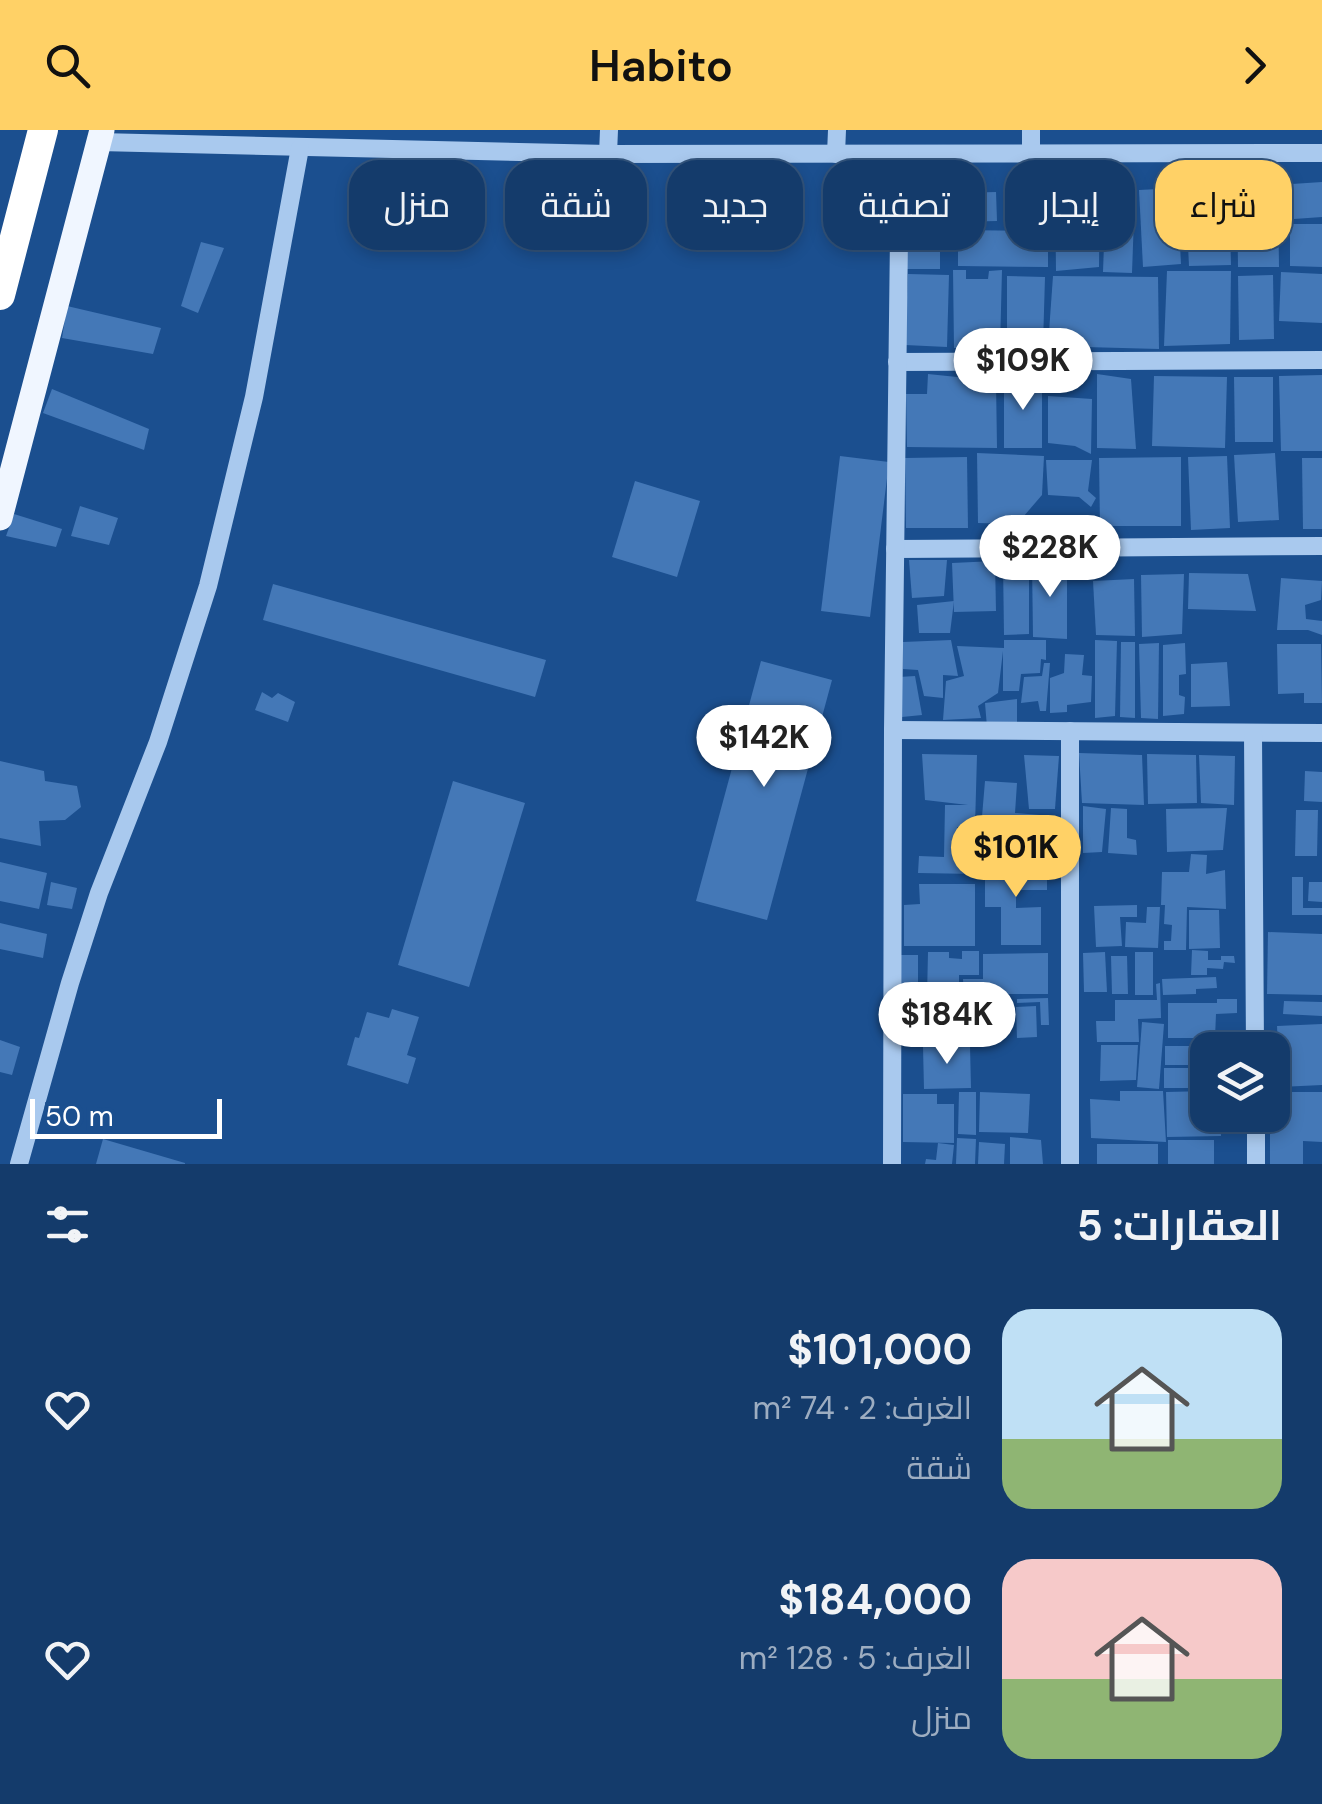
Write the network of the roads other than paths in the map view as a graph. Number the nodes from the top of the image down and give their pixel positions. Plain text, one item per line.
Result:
1 (43, 130) edge
2 (609, 130) edge
3 (836, 130) edge
4 (1031, 130) edge
5 (100, 136) edge
6 (300, 148) junction
7 (1322, 153) edge
8 (608, 154) junction
9 (836, 154) junction
10 (900, 154) junction
11 (1031, 154) junction
12 (0, 295) edge
13 (1322, 360) edge
14 (897, 362) junction
15 (0, 518) edge
16 (1322, 546) edge
17 (895, 549) junction
18 (893, 730) junction
19 (1070, 731) junction
20 (1253, 733) junction
21 (1322, 733) edge
22 (1255, 1032) edge
23 (1256, 1132) edge
24 (18, 1164) edge
25 (892, 1164) edge
26 (1070, 1164) edge
27 (1256, 1164) edge

1 - 12 highway
2 - 8 street
3 - 9 street
4 - 11 street
5 - 6 street
5 - 15 main road
6 - 8 street
6 - 24 street
7 - 11 street
8 - 9 street
9 - 10 street
10 - 11 street
10 - 14 street
13 - 14 street
14 - 17 street
16 - 17 street
17 - 18 street
18 - 19 street
18 - 25 street
19 - 20 street
19 - 26 street
20 - 21 street
20 - 22 street
23 - 27 street

